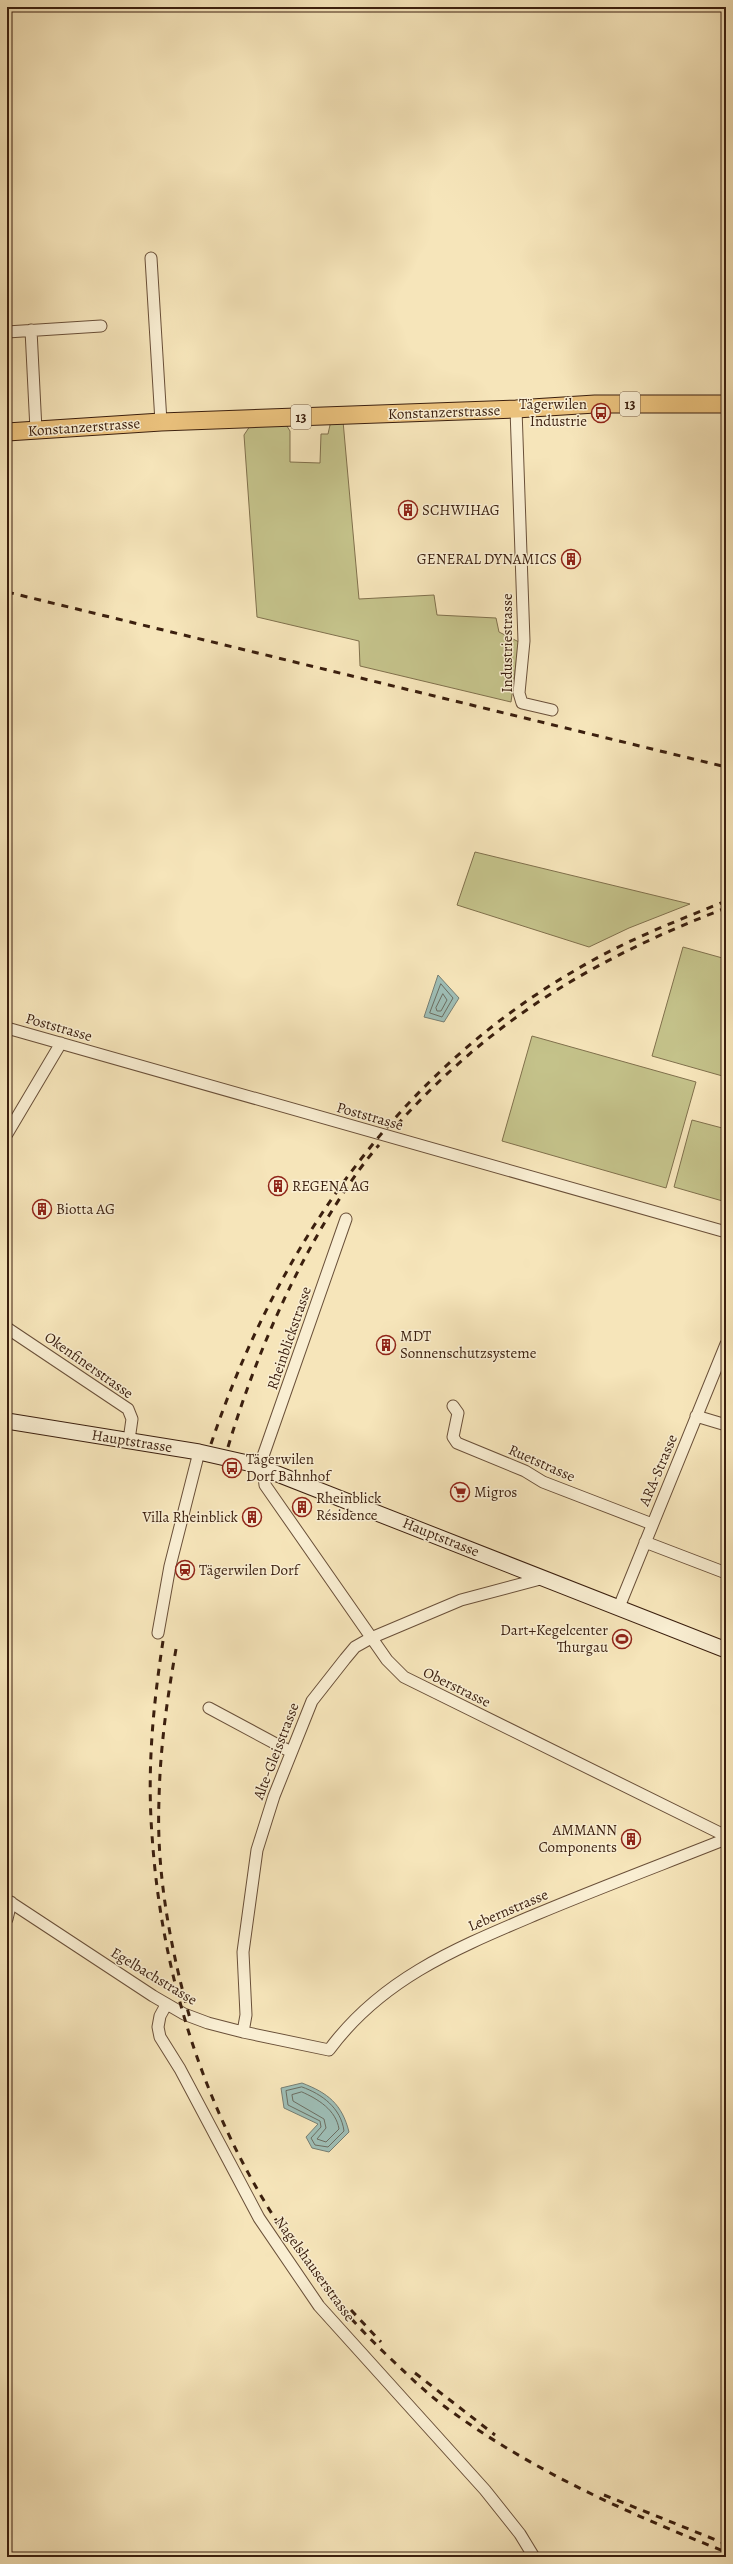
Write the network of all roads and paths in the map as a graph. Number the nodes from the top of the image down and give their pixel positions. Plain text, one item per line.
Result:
1 (151, 258) dead end
2 (101, 326) dead end
3 (31, 330) junction
4 (7, 332) edge
5 (726, 404) edge
6 (516, 409) junction
7 (161, 422) junction
8 (36, 430) junction
9 (7, 432) edge
10 (552, 710) dead end
11 (7, 1028) edge
12 (61, 1043) junction
13 (7, 1134) edge
14 (346, 1219) dead end
15 (726, 1232) edge
16 (7, 1328) edge
17 (726, 1344) edge
18 (453, 1406) dead end
19 (696, 1416) junction
20 (7, 1421) edge
21 (726, 1425) edge
22 (129, 1440) junction
23 (199, 1452) junction
24 (263, 1468) junction
25 (652, 1524) junction
26 (645, 1542) junction
27 (726, 1573) edge
28 (544, 1578) junction
29 (618, 1607) junction
30 (158, 1633) dead end
31 (371, 1638) junction
32 (726, 1650) edge
33 (209, 1708) dead end
34 (291, 1752) junction
35 (726, 1836) edge
36 (726, 1839) edge
37 (8, 1899) edge
38 (7, 1919) edge
39 (166, 2005) junction
40 (243, 2032) junction
41 (329, 2050) joint
42 (534, 2557) edge

1 - 7 street, Konstanzerstrasse
2 - 3 street
3 - 4 street
3 - 8 street
5 - 6 main road, Konstanzerstrasse / 13
6 - 7 main road, Konstanzerstrasse / 13
6 - 10 street, Industriestrasse
7 - 8 main road, Konstanzerstrasse / 13
8 - 9 main road, Konstanzerstrasse / 13
11 - 12 street, Poststrasse
12 - 13 street
12 - 15 street, Poststrasse
14 - 24 street, Rheinblickstrasse
16 - 22 street, Okenfinerstrasse
17 - 19 street, ARA-Strasse
18 - 25 street, Ruetstrasse
19 - 21 street
19 - 25 street, ARA-Strasse
20 - 22 street, Hauptstrasse
22 - 23 street, Hauptstrasse
23 - 24 street, Hauptstrasse
23 - 30 street
24 - 28 street, Hauptstrasse
24 - 31 street, Oberstrasse
25 - 26 street, ARA-Strasse
26 - 27 street
26 - 29 street, ARA-Strasse
28 - 29 street, Hauptstrasse
28 - 31 street, Alte-Gleisstrasse
29 - 32 street, Hauptstrasse
31 - 34 street, Alte-Gleisstrasse
31 - 35 street, Oberstrasse
33 - 34 street
34 - 40 street, Alte-Gleisstrasse
36 - 41 street, Lebernstrasse
37 - 38 street
37 - 39 street, Egelbachstrasse
39 - 40 street, Egelbachstrasse
39 - 42 street, Nagelshauserstrasse
40 - 41 street, Egelbachstrasse

